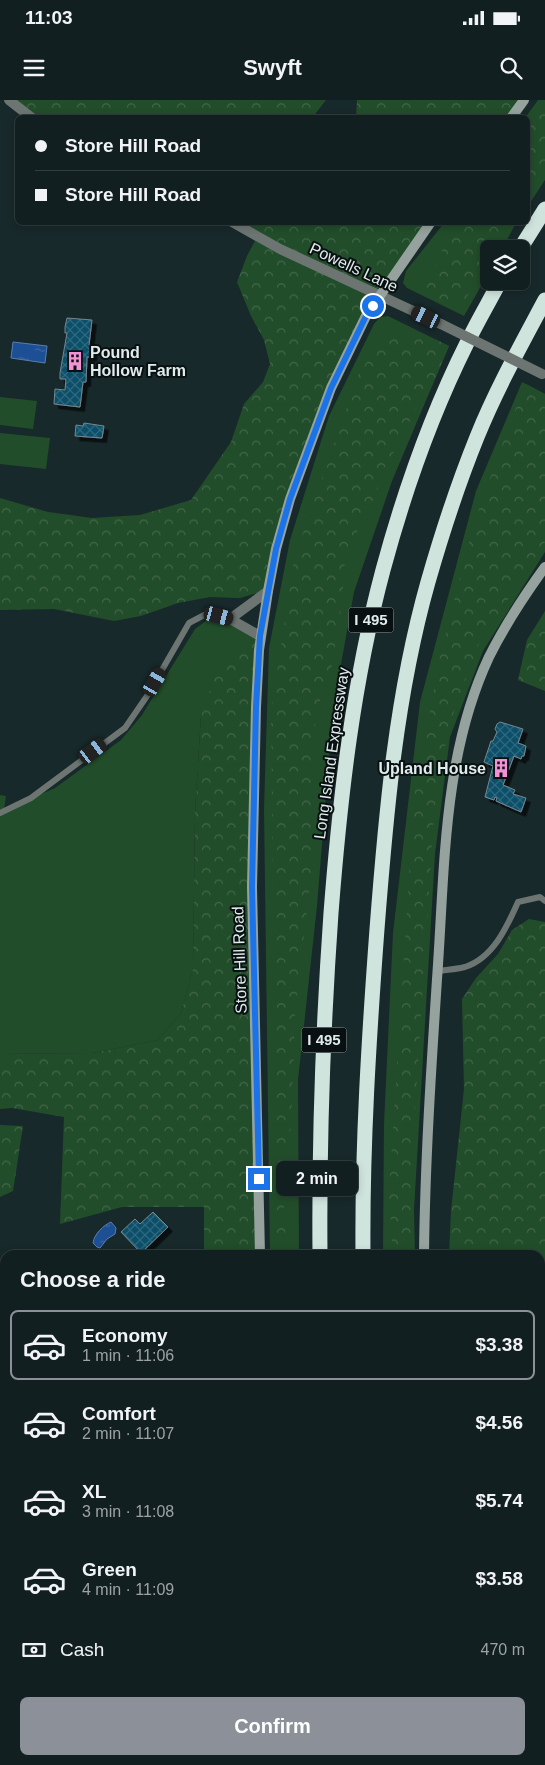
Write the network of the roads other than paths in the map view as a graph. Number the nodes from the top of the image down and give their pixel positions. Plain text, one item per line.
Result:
1 (9, 100) edge
2 (524, 100) edge
3 (28, 115) edge
4 (513, 115) edge
5 (545, 209) edge
6 (237, 225) edge
7 (429, 225) edge
8 (526, 240) edge
9 (495, 290) edge
10 (380, 296) junction
11 (545, 300) edge
12 (544, 374) edge
13 (545, 567) edge
14 (268, 591) junction
15 (230, 619) junction
16 (260, 636) junction
17 (0, 813) edge
18 (545, 901) edge
19 (438, 971) junction
20 (321, 1099) junction
21 (260, 1250) edge
22 (310, 1250) edge
23 (320, 1250) edge
24 (363, 1250) edge
25 (424, 1250) edge

1 - 3 street
2 - 4 main road
5 - 8 highway
6 - 10 street, Powells Lane
7 - 10 main road, Store Hill Road
9 - 20 highway, Long Island Expressway / I 495
10 - 12 street, Powells Lane, bridge
10 - 14 main road, Store Hill Road
11 - 24 highway, I 495
13 - 19 main road
14 - 15 street
14 - 16 main road, Store Hill Road
15 - 16 street
15 - 17 lane
16 - 21 main road, Store Hill Road
18 - 19 lane
19 - 25 main road
20 - 22 highway
20 - 23 highway, Long Island Expressway / I 495

